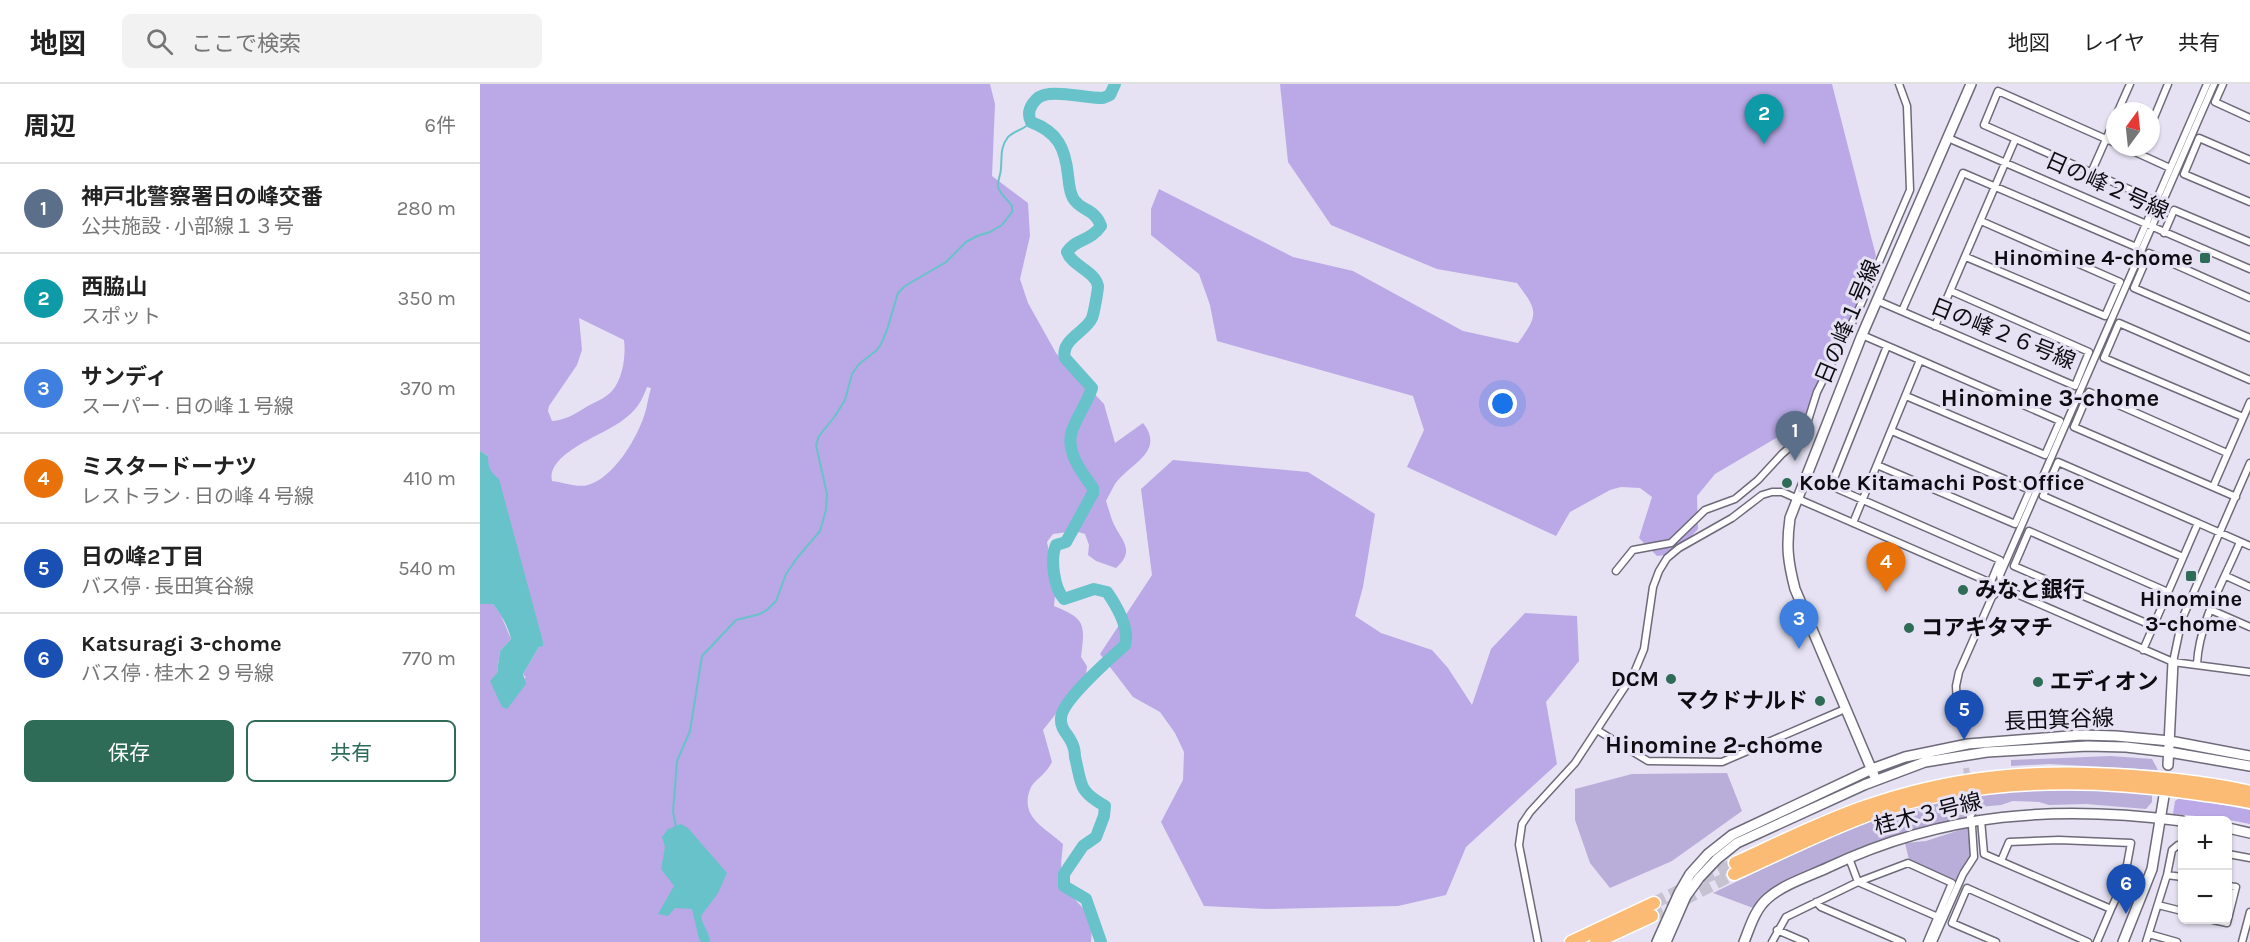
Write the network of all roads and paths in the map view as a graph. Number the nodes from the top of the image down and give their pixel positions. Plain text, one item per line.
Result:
1 (1899, 84) edge
2 (1971, 84) edge
3 (2130, 84) edge
4 (2168, 84) edge
5 (2207, 84) edge
6 (2214, 84) edge
7 (2223, 84) edge
8 (2122, 102) edge
9 (2160, 103) edge
10 (2250, 118) edge
11 (1948, 138) junction
12 (2106, 139) joint
13 (2015, 140) junction
14 (2150, 156) edge
15 (2250, 160) edge
16 (2005, 162) junction
17 (2170, 168) junction
18 (2091, 173) junction
19 (1995, 187) junction
20 (2156, 201) junction
21 (2250, 202) edge
22 (1980, 221) junction
23 (2146, 225) junction
24 (2153, 228) junction
25 (2164, 233) junction
26 (2250, 242) edge
27 (1966, 257) junction
28 (2250, 269) edge
29 (1951, 291) junction
30 (2250, 298) edge
31 (1878, 301) junction
32 (1902, 311) junction
33 (1935, 326) junction
34 (1862, 335) junction
35 (2250, 338) edge
36 (1887, 346) junction
37 (1920, 360) junction
38 (2250, 380) edge
39 (1906, 396) junction
40 (2250, 402) edge
41 (2243, 417) junction
42 (1892, 431) junction
43 (2228, 453) junction
44 (2250, 463) edge
45 (1877, 465) junction
46 (2213, 487) junction
47 (2235, 497) junction
48 (1796, 498) junction
49 (1862, 500) junction
50 (1852, 523) junction
51 (2198, 523) junction
52 (1690, 527) junction
53 (2220, 532) junction
54 (1694, 538) junction
55 (2240, 542) junction
56 (2250, 546) edge
57 (2183, 557) junction
58 (1616, 571) dead end
59 (2226, 576) junction
60 (2001, 582) dead end
61 (1990, 584) junction
62 (2250, 586) edge
63 (2168, 592) junction
64 (1996, 593) dead end
65 (2211, 610) junction
66 (2153, 626) junction
67 (2250, 627) edge
68 (2143, 650) junction
69 (2173, 662) junction
70 (2197, 664) junction
71 (2250, 672) edge
72 (1845, 709) junction
73 (1958, 722) dead end
74 (1597, 730) junction
75 (2170, 741) junction
76 (2169, 752) junction
77 (2250, 756) edge
78 (2168, 765) dead end
79 (2250, 766) edge
80 (1872, 770) junction
81 (1876, 780) junction
82 (2250, 792) edge
83 (1970, 796) dead end
84 (2164, 796) dead end
85 (2250, 802) edge
86 (1970, 817) dead end
87 (2159, 818) junction
88 (1982, 820) junction
89 (2178, 820) edge
90 (1972, 826) dead end
91 (2232, 829) edge
92 (2250, 833) edge
93 (2178, 845) edge
94 (2232, 855) edge
95 (1849, 858) junction
96 (2250, 858) edge
97 (2001, 861) junction
98 (2167, 875) junction
99 (2178, 877) edge
100 (1858, 882) junction
101 (2232, 886) edge
102 (1816, 902) junction
103 (1654, 903) tunnel mouth
104 (2232, 903) edge
105 (2158, 905) junction
106 (2111, 909) junction
107 (2178, 910) edge
108 (2250, 912) edge
109 (1652, 916) tunnel mouth
110 (1938, 917) junction
111 (1777, 930) junction
112 (2149, 934) junction
113 (1538, 942) edge
114 (1571, 942) edge
115 (1596, 942) edge
116 (1657, 942) edge
117 (1666, 942) edge
118 (1744, 942) edge
119 (1772, 942) edge
120 (1805, 942) edge
121 (1902, 942) edge
122 (1927, 942) edge
123 (1933, 942) edge
124 (1996, 942) edge
125 (2088, 942) edge
126 (2097, 942) edge
127 (2123, 942) edge
128 (2146, 942) edge
129 (2177, 942) edge
130 (2242, 942) edge

1 - 52 street
2 - 11 street, 日の峰１号線
3 - 8 street
4 - 9 street
5 - 17 street
6 - 24 street
7 - 10 street
11 - 16 street, 日の峰２号線
11 - 31 street, 日の峰１号線
12 - 13 street
12 - 18 street
13 - 16 street
13 - 18 street
14 - 17 street
15 - 21 street
16 - 19 street
16 - 23 street, 日の峰２号線
17 - 20 street
18 - 20 street
19 - 22 street
19 - 23 street
19 - 32 street
20 - 23 street
22 - 27 street
22 - 27 street
23 - 24 street, 日の峰２号線
24 - 25 street, 日の峰２号線
24 - 60 street
25 - 26 street
25 - 28 street, 日の峰２号線
27 - 29 street
29 - 33 street
29 - 33 street, 日の峰２６号線
30 - 35 street
31 - 32 street, 日の峰２６号線
31 - 34 street, 日の峰１号線
32 - 33 street, 日の峰２６号線
34 - 36 street
34 - 48 street, 日の峰１号線
36 - 37 street
36 - 49 street
37 - 39 street
37 - 39 street
38 - 41 street
39 - 42 street
40 - 41 street
41 - 43 street
42 - 45 street
42 - 45 street
43 - 46 street
43 - 46 street
44 - 47 street
45 - 49 street
46 - 47 street
47 - 53 street
48 - 50 street
48 - 54 street
48 - 72 street, 日の峰１号線
49 - 50 street
49 - 61 street
50 - 61 street
51 - 53 street
51 - 57 street
51 - 57 street
52 - 54 street
52 - 58 street
53 - 55 street
53 - 69 street
54 - 74 street
55 - 56 street
55 - 59 street
57 - 63 street
59 - 62 street
59 - 65 street
61 - 68 street
63 - 66 street
63 - 66 street
64 - 73 street
65 - 67 street
65 - 70 street
66 - 68 street
68 - 69 street
69 - 70 street
69 - 75 street
70 - 71 street
72 - 74 street
72 - 80 street, 日の峰１号線
74 - 113 street
75 - 76 street
75 - 77 street, 長田箕谷線
75 - 80 street, 長田箕谷線
76 - 78 street
76 - 79 street, 長田箕谷線
76 - 81 street, 長田箕谷線
80 - 81 street, 日の峰１号線
80 - 116 street, 長田箕谷線
81 - 117 street, 長田箕谷線
82 - 85 highway
83 - 86 street
84 - 87 street
87 - 88 street, 桂木３号線
87 - 89 street, 桂木３号線
87 - 127 street
88 - 95 street, 桂木３号線
88 - 97 street
90 - 123 street
91 - 92 street
93 - 98 street
94 - 96 street
95 - 100 street
95 - 118 street, 桂木３号線
97 - 106 street
97 - 106 street
98 - 99 street
98 - 105 street
100 - 102 street
100 - 110 street
100 - 110 street
101 - 104 street
102 - 111 street
102 - 121 street
103 - 114 highway
105 - 107 street
105 - 112 street
106 - 126 street
108 - 130 street
109 - 115 highway
110 - 122 street
111 - 119 street
111 - 120 street
112 - 128 street
112 - 129 street
124 - 125 street

